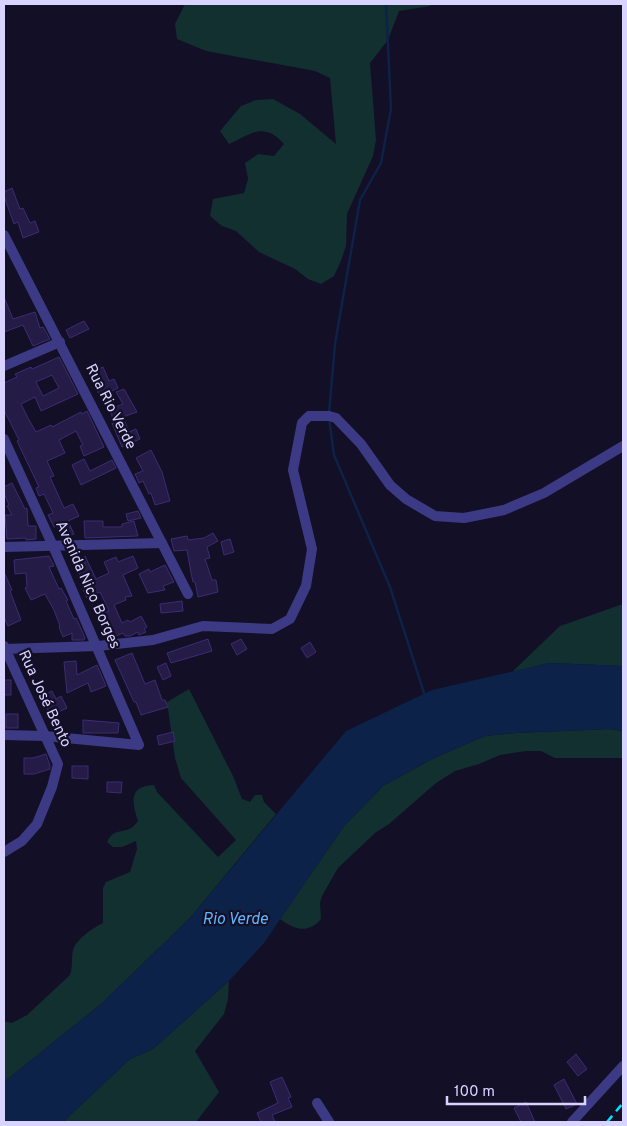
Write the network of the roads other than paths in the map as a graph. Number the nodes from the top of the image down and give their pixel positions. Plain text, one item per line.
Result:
1 (4, 235) edge
2 (60, 342) junction
3 (4, 366) edge
4 (4, 439) edge
5 (623, 446) edge
6 (162, 542) junction
7 (53, 546) junction
8 (4, 547) edge
9 (188, 594) dead end
10 (98, 646) junction
11 (4, 648) edge
12 (4, 735) edge
13 (45, 736) junction
14 (4, 852) edge
15 (623, 1066) edge
16 (317, 1103) dead end
17 (329, 1122) edge
18 (572, 1122) edge

1 - 2 street, Rua Rio Verde
2 - 3 street
2 - 6 street, Rua Rio Verde
4 - 7 street, Avenida Nico Borges
5 - 10 street
6 - 7 street
6 - 9 street, Rua Rio Verde
7 - 8 street
7 - 10 street, Avenida Nico Borges
10 - 11 street
10 - 13 street, Avenida Nico Borges
11 - 13 street, Rua José Bento
12 - 13 street
13 - 14 street, Rua José Bento
15 - 18 street
16 - 17 street

